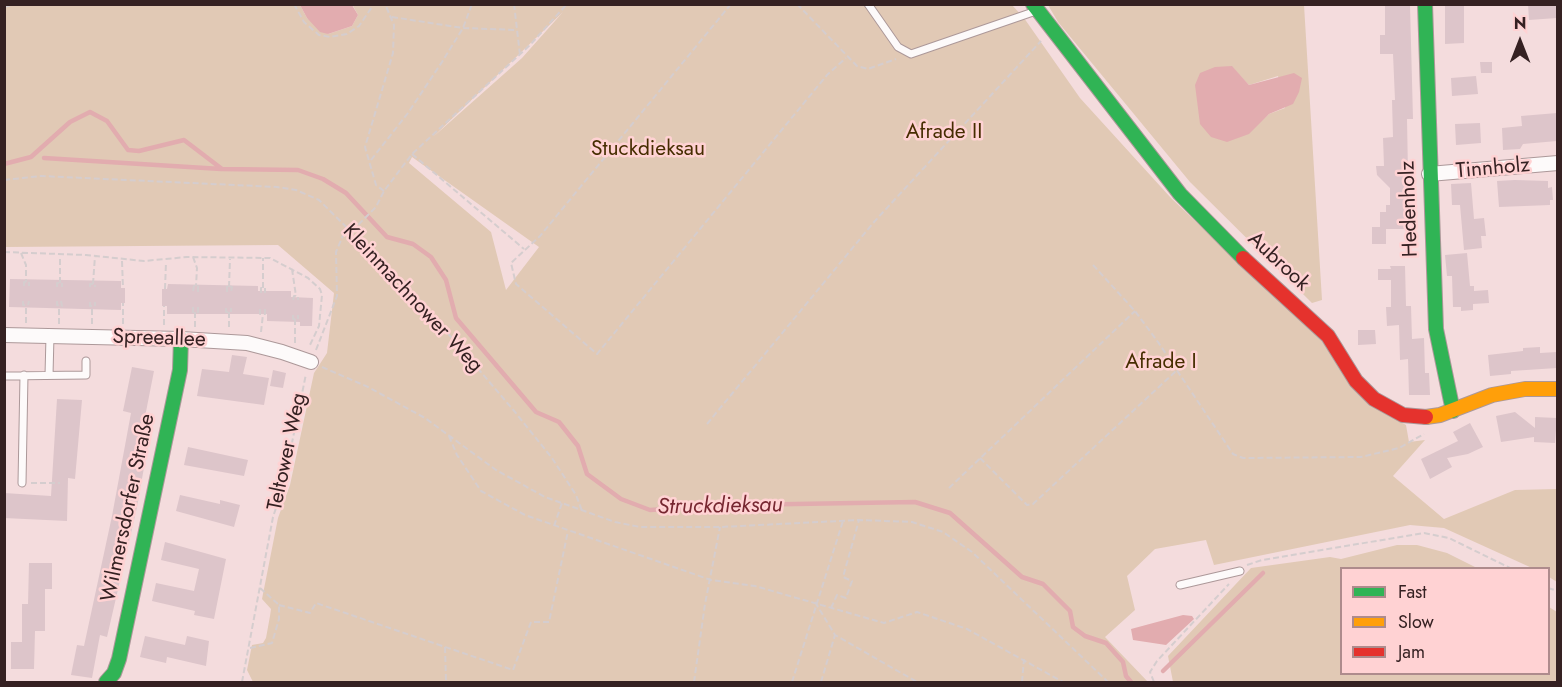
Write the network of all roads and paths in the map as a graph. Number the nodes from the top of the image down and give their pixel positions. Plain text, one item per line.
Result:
1 (15, 4) edge
2 (294, 4) edge
3 (374, 4) edge
4 (385, 4) edge
5 (472, 4) edge
6 (514, 4) edge
7 (567, 4) edge
8 (731, 4) edge
9 (797, 4) edge
10 (868, 4) edge
11 (1425, 4) edge
12 (4, 7) edge
13 (1036, 8) edge
14 (392, 17) junction
15 (463, 28) junction
16 (1053, 28) junction
17 (517, 30) junction
18 (910, 54) junction
19 (520, 55) junction
20 (846, 58) junction
21 (412, 154) junction
22 (370, 160) junction
23 (1557, 164) edge
24 (1429, 174) junction
25 (4, 180) edge
26 (384, 191) junction
27 (347, 226) junction
28 (352, 231) junction
29 (525, 250) junction
30 (4, 252) edge
31 (21, 253) junction
32 (60, 255) junction
33 (95, 255) junction
34 (193, 257) junction
35 (263, 257) junction
36 (230, 259) junction
37 (122, 260) junction
38 (166, 261) junction
39 (1093, 265) dead end
40 (292, 269) junction
41 (26, 282) junction
42 (60, 283) junction
43 (93, 284) junction
44 (24, 286) dead end
45 (29, 286) dead end
46 (57, 286) dead end
47 (62, 286) dead end
48 (196, 286) junction
49 (229, 286) junction
50 (90, 287) dead end
51 (95, 287) dead end
52 (123, 288) dead end
53 (263, 288) junction
54 (165, 289) dead end
55 (194, 291) dead end
56 (198, 292) dead end
57 (227, 292) dead end
58 (231, 292) dead end
59 (261, 293) dead end
60 (265, 293) dead end
61 (296, 296) junction
62 (293, 300) dead end
63 (298, 300) dead end
64 (23, 301) dead end
65 (29, 301) dead end
66 (57, 301) dead end
67 (61, 301) dead end
68 (90, 302) dead end
69 (95, 302) dead end
70 (123, 303) dead end
71 (26, 305) junction
72 (59, 306) junction
73 (92, 306) junction
74 (164, 306) dead end
75 (193, 307) dead end
76 (198, 308) dead end
77 (226, 308) dead end
78 (231, 308) dead end
79 (260, 309) dead end
80 (265, 309) dead end
81 (1135, 311) junction
82 (263, 314) junction
83 (293, 315) dead end
84 (298, 315) dead end
85 (295, 319) junction
86 (4, 335) edge
87 (25, 336) junction
88 (54, 336) junction
89 (314, 336) dead end
90 (92, 337) junction
91 (123, 337) junction
92 (164, 338) junction
93 (182, 339) junction
94 (259, 346) junction
95 (291, 355) junction
96 (86, 361) dead end
97 (311, 362) junction
98 (1176, 371) junction
99 (24, 375) junction
100 (49, 375) junction
101 (4, 376) edge
102 (1557, 389) edge
103 (1453, 411) junction
104 (1426, 417) junction
105 (707, 424) dead end
106 (448, 433) junction
107 (980, 458) junction
108 (22, 483) dead end
109 (949, 488) dead end
110 (562, 503) junction
111 (582, 511) junction
112 (859, 520) junction
113 (843, 521) junction
114 (554, 526) junction
115 (720, 527) junction
116 (568, 531) junction
117 (1507, 567) edge
118 (1240, 571) junction
119 (711, 580) junction
120 (1180, 585) dead end
121 (260, 588) junction
122 (816, 602) junction
123 (279, 605) junction
124 (831, 610) junction
125 (835, 635) junction
126 (445, 647) junction
127 (248, 649) junction
128 (1024, 659) junction
129 (110, 682) edge
130 (242, 682) edge
131 (446, 682) edge
132 (694, 682) edge
133 (792, 682) edge
134 (821, 682) edge
135 (917, 682) edge
136 (1022, 682) edge
137 (1063, 682) edge
138 (1108, 682) edge
139 (1154, 682) edge

1 - 12 path
2 - 3 path
4 - 14 path
5 - 15 path
6 - 17 path
7 - 19 path
8 - 29 path
9 - 20 path
10 - 18 lane
11 - 24 street, Hedenholz
13 - 16 street, Aubrook
13 - 18 lane
14 - 15 path
14 - 22 path
15 - 17 path
15 - 22 path
16 - 104 street, Aubrook
16 - 105 path
17 - 19 path
18 - 20 path
19 - 21 path
20 - 29 path
21 - 26 path
21 - 29 path
22 - 26 path
23 - 24 street, Tinnholz
24 - 103 street, Hedenholz
25 - 27 path, Kleinmachnower Weg
26 - 28 path
27 - 28 path, Kleinmachnower Weg
27 - 97 path, Teltower Weg
28 - 111 path, Kleinmachnower Weg
30 - 31 path
31 - 32 path
31 - 41 path
32 - 33 path
32 - 42 path
33 - 37 path
33 - 43 path
34 - 36 path
34 - 38 path
34 - 48 path
35 - 36 path
35 - 40 path
35 - 53 path
36 - 49 path
37 - 38 path
37 - 52 path
38 - 54 path
39 - 81 path
40 - 61 path
40 - 89 path
41 - 44 path
41 - 45 path
42 - 46 path
42 - 47 path
43 - 50 path
43 - 51 path
48 - 55 path
48 - 56 path
49 - 57 path
49 - 58 path
53 - 59 path
53 - 60 path
61 - 62 path
61 - 63 path
64 - 71 path
65 - 71 path
66 - 72 path
67 - 72 path
68 - 73 path
69 - 73 path
70 - 91 path
71 - 87 path
72 - 88 path
73 - 90 path
74 - 92 path
75 - 76 path
77 - 78 path
79 - 82 path
80 - 82 path
81 - 98 path
81 - 107 path
82 - 94 path
83 - 85 path
84 - 85 path
85 - 95 path
86 - 87 street, Spreeallee
87 - 88 street, Spreeallee
88 - 90 street, Spreeallee
88 - 100 lane
90 - 91 street, Spreeallee
91 - 92 street, Spreeallee
92 - 93 street, Spreeallee
93 - 94 street, Spreeallee
93 - 129 street, Wilmersdorfer Straße
94 - 95 street, Spreeallee
95 - 97 street, Spreeallee
96 - 100 lane
97 - 106 path
97 - 121 path, Teltower Weg
98 - 104 path
98 - 107 path
99 - 100 lane
99 - 101 lane
99 - 108 lane
102 - 103 street, Aubrook
103 - 104 street, Aubrook
106 - 110 path
106 - 114 path
107 - 109 path
110 - 111 path
110 - 114 path
111 - 115 path
112 - 113 path
112 - 124 path
112 - 138 path
113 - 115 path
113 - 122 path
114 - 116 path
115 - 119 path
116 - 119 path
116 - 126 path
117 - 118 path
118 - 120 lane
118 - 139 path
119 - 122 path
119 - 132 path
121 - 123 path
121 - 127 path, Teltower Weg
122 - 124 path
122 - 125 path
122 - 133 path
123 - 126 path
123 - 127 path
124 - 128 path
125 - 134 path
125 - 135 path
126 - 131 path
127 - 130 path, Teltower Weg
128 - 136 path
128 - 137 path

